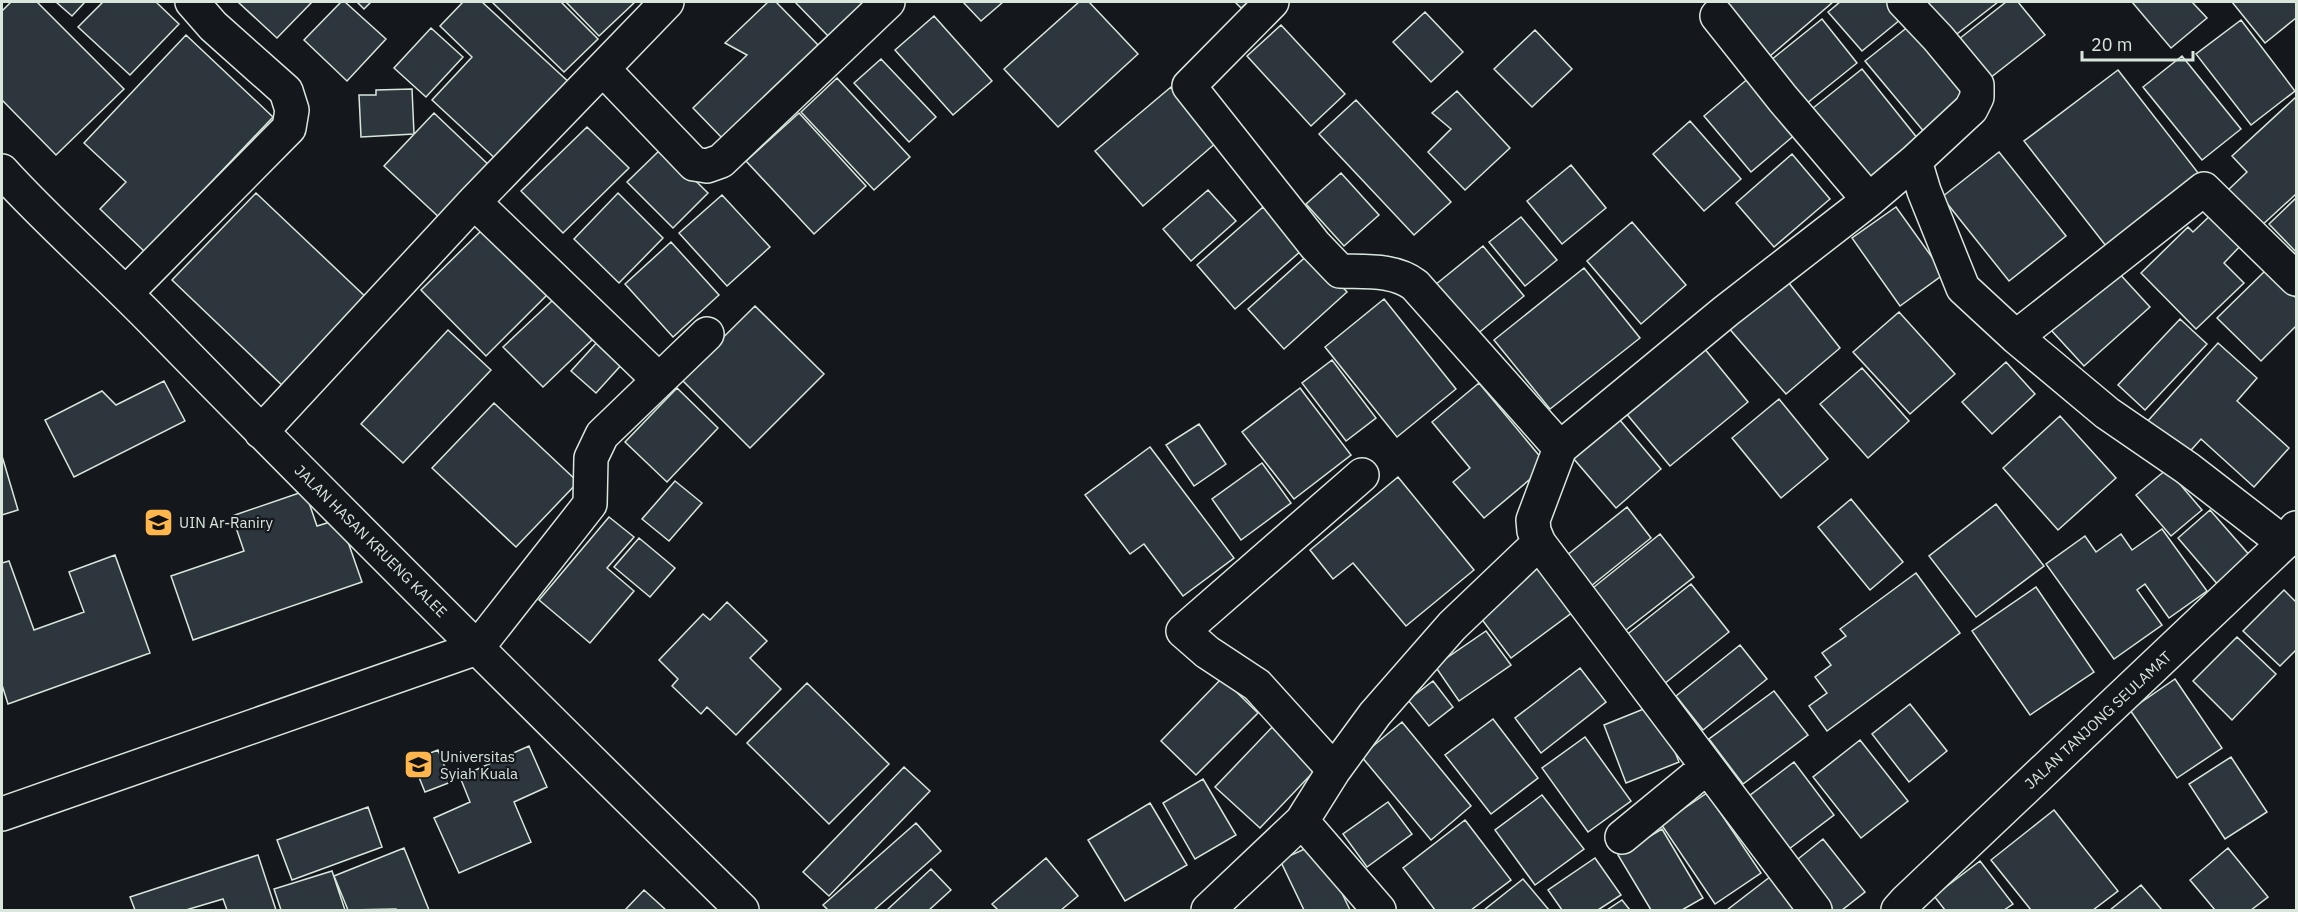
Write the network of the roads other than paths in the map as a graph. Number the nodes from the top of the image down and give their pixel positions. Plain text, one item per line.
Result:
1 (192, 2) edge
2 (667, 2) edge
3 (888, 2) edge
4 (1272, 2) edge
5 (1904, 2) edge
6 (1717, 16) dead end
7 (603, 69) junction
8 (1915, 161) junction
9 (2, 171) edge
10 (1869, 201) junction
11 (474, 202) junction
12 (2296, 279) edge
13 (126, 292) junction
14 (707, 334) dead end
15 (2016, 337) junction
16 (659, 380) junction
17 (261, 432) junction
18 (1560, 448) junction
19 (1362, 476) dead end
20 (2290, 536) edge
21 (1539, 543) junction
22 (477, 648) junction
23 (1706, 768) junction
24 (1335, 770) junction
25 (2, 814) edge
26 (1302, 821) junction
27 (1622, 837) dead end
28 (742, 910) edge
29 (1208, 910) edge
30 (1379, 910) edge
31 (1815, 910) edge
32 (1898, 910) edge

1 - 13 street
2 - 7 street
3 - 7 street
4 - 18 street
5 - 8 street
6 - 10 street
7 - 11 street
8 - 10 street
8 - 15 street
9 - 13 street, JALAN HASAN KRUENG KALEE
10 - 18 street
11 - 16 street
11 - 17 street
12 - 15 street
13 - 17 street, JALAN HASAN KRUENG KALEE
14 - 16 street
15 - 20 street
16 - 22 street
17 - 22 street, JALAN HASAN KRUENG KALEE
18 - 21 street
19 - 24 street
20 - 32 street, JALAN TANJONG SEULAMAT
21 - 23 street
21 - 24 street
22 - 25 street
22 - 28 street, JALAN HASAN KRUENG KALEE
23 - 27 street
23 - 31 street
24 - 26 street
26 - 29 street
26 - 30 street

